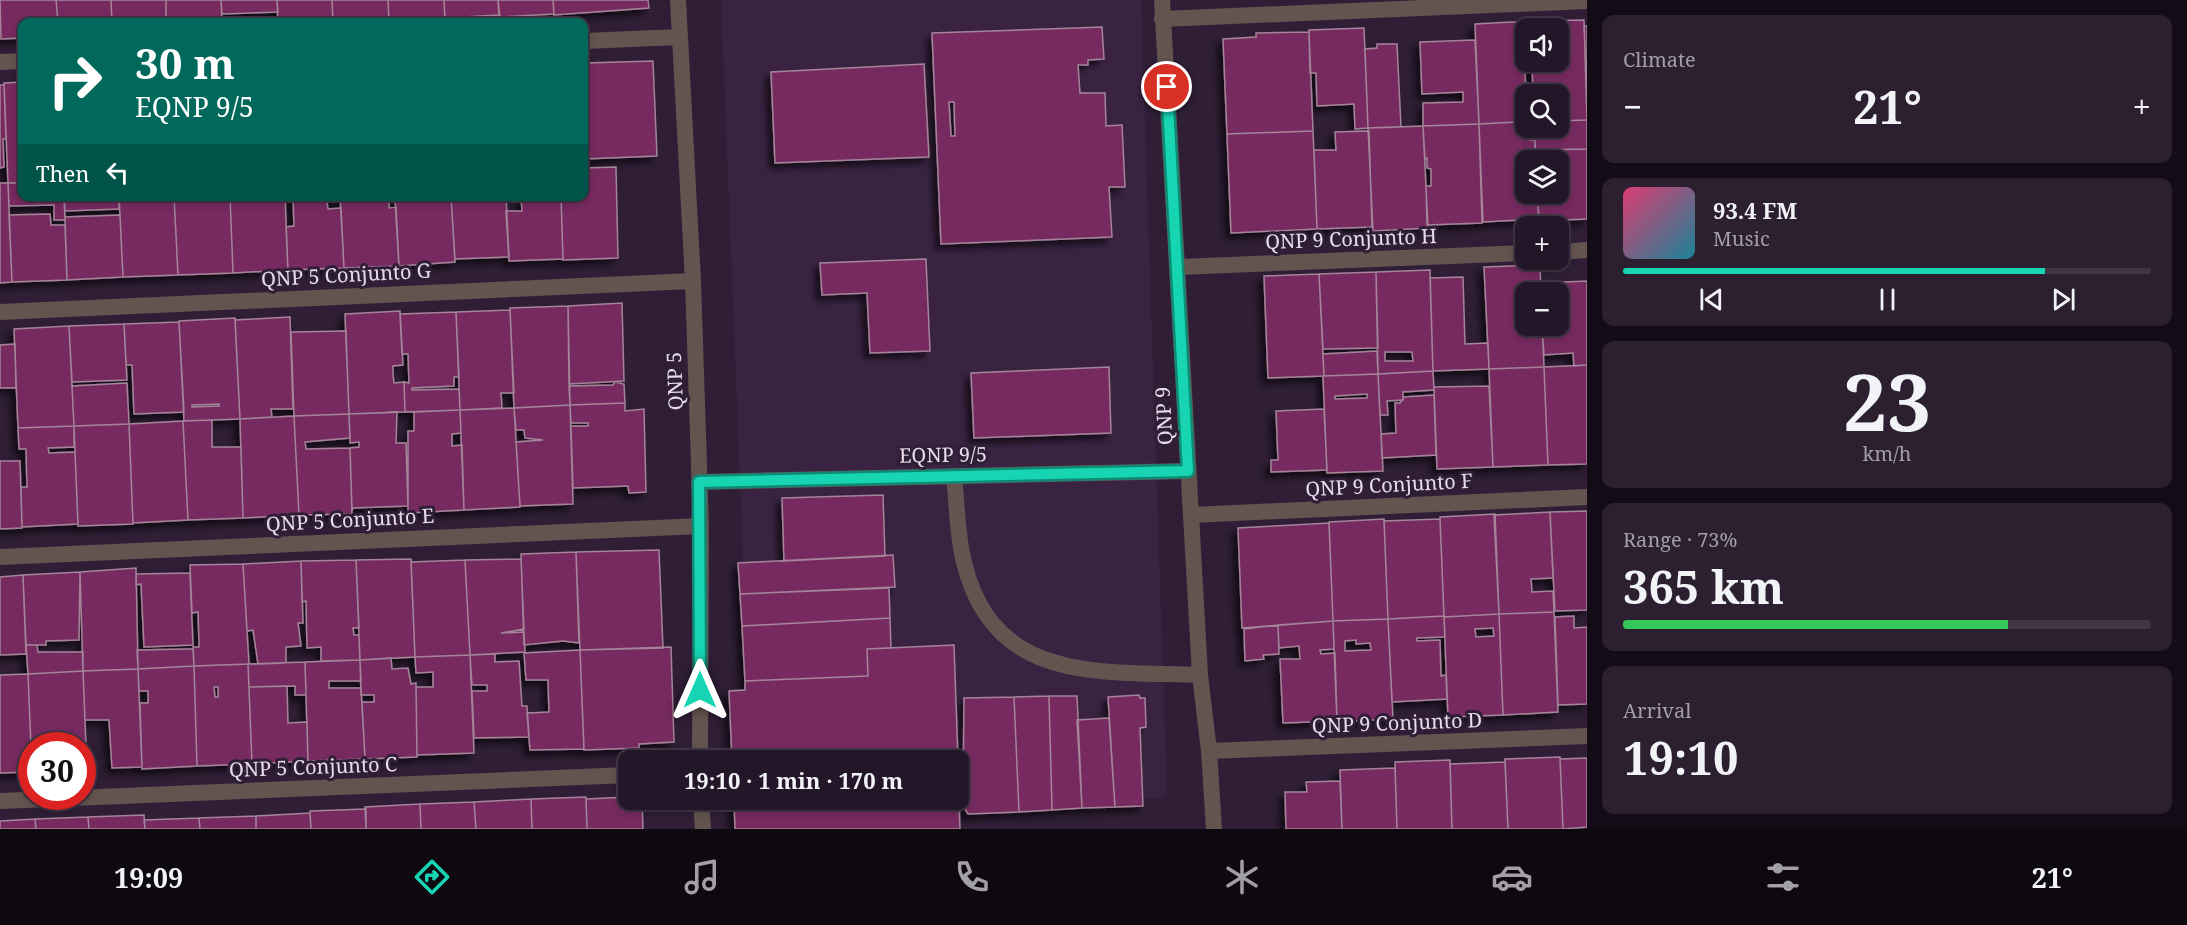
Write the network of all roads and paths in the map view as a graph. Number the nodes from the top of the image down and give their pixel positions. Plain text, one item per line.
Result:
1 (678, 0) edge
2 (1162, 0) edge
3 (1587, 1) edge
4 (1162, 20) junction
5 (679, 37) junction
6 (588, 41) edge
7 (18, 61) edge
8 (0, 62) edge
9 (1587, 250) edge
10 (1569, 251) edge
11 (1515, 253) edge
12 (1178, 267) junction
13 (693, 281) junction
14 (0, 312) edge
15 (1188, 471) junction
16 (954, 476) junction
17 (699, 482) junction
18 (1587, 497) edge
19 (1192, 515) junction
20 (701, 526) junction
21 (0, 557) edge
22 (1200, 675) junction
23 (1587, 736) edge
24 (700, 750) edge
25 (1209, 751) junction
26 (618, 775) edge
27 (0, 801) edge
28 (702, 810) edge
29 (703, 829) edge
30 (1215, 829) edge

1 - 5 street, QNP 5
2 - 4 street, QNP 9
3 - 4 street
4 - 12 street, QNP 9
5 - 6 street
5 - 13 street, QNP 5
7 - 8 street
9 - 10 street
11 - 12 street, QNP 9 Conjunto H
12 - 15 street, QNP 9
13 - 14 street, QNP 5 Conjunto G
13 - 17 street, QNP 5
15 - 16 street, EQNP 9/5
15 - 19 street, QNP 9
16 - 17 street, EQNP 9/5
16 - 22 street
17 - 20 street, QNP 5
18 - 19 street, QNP 9 Conjunto F
19 - 22 street, QNP 9
20 - 21 street, QNP 5 Conjunto E
20 - 24 street, QNP 5
22 - 25 street, QNP 9
23 - 25 street, QNP 9 Conjunto D
25 - 30 street, QNP 9
26 - 27 street, QNP 5 Conjunto C
28 - 29 street

